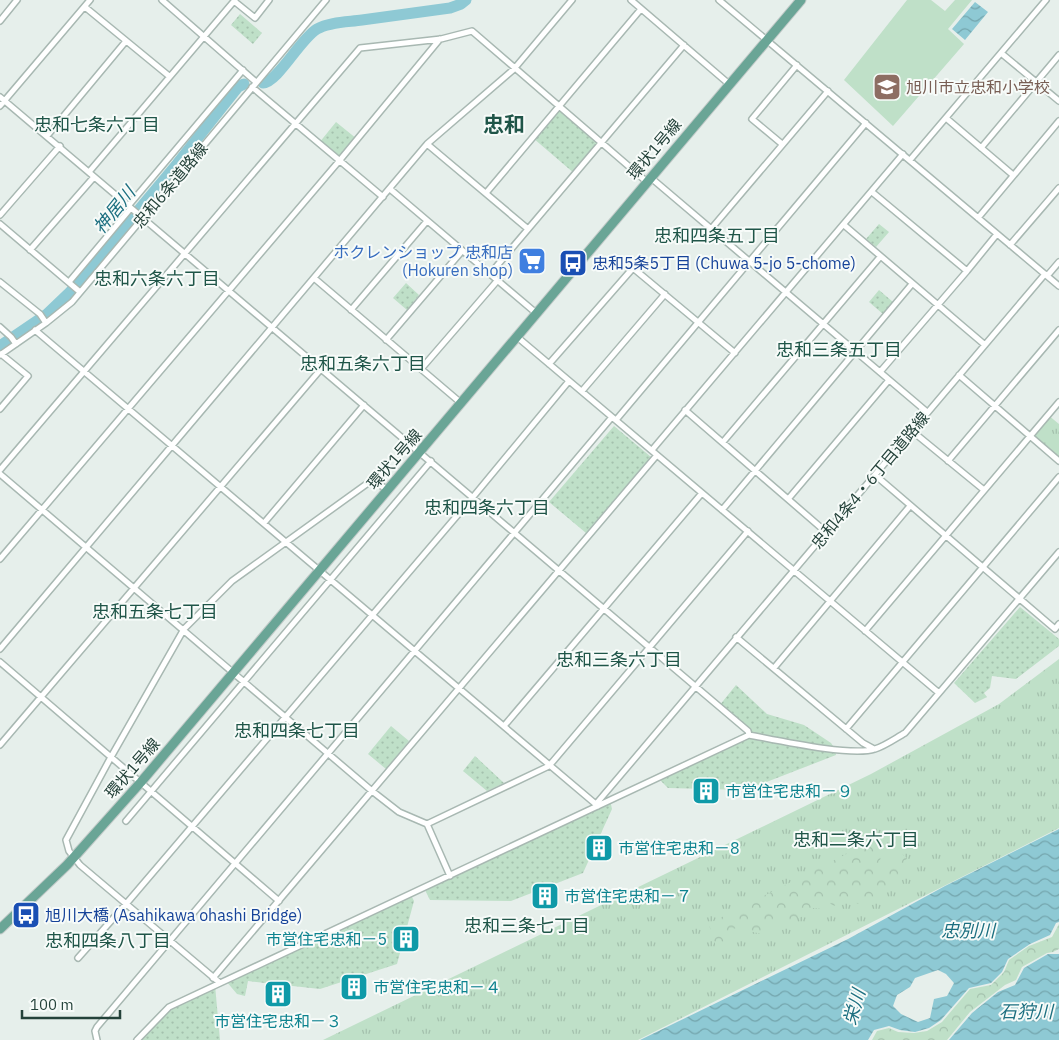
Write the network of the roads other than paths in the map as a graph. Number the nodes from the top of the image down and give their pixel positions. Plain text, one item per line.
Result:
1 (17, 0) edge
2 (90, 0) edge
3 (162, 0) edge
4 (235, 0) edge
5 (269, 0) edge
6 (326, 0) edge
7 (572, 0) edge
8 (631, 0) edge
9 (801, 0) edge
10 (1046, 0) edge
11 (721, 1) edge
12 (84, 6) junction
13 (641, 9) junction
14 (0, 21) edge
15 (204, 36) junction
16 (441, 39) junction
17 (767, 40) junction
18 (126, 41) junction
19 (684, 45) junction
20 (1001, 53) junction
21 (1059, 55) edge
22 (797, 65) junction
23 (514, 69) junction
24 (243, 70) junction
25 (170, 76) junction
26 (1036, 82) junction
27 (254, 84) junction
28 (729, 84) junction
29 (828, 91) junction
30 (2, 99) edge
31 (1059, 101) edge
32 (0, 106) edge
33 (559, 108) junction
34 (946, 118) junction
35 (1059, 121) edge
36 (295, 123) junction
37 (866, 123) junction
38 (47, 136) junction
39 (427, 144) junction
40 (600, 144) junction
41 (782, 144) junction
42 (60, 146) junction
43 (981, 148) junction
44 (903, 154) junction
45 (340, 160) junction
46 (910, 160) junction
47 (89, 172) junction
48 (1013, 175) junction
49 (94, 176) junction
50 (648, 180) junction
51 (1059, 188) edge
52 (390, 189) junction
53 (872, 192) junction
54 (486, 193) junction
55 (383, 197) junction
56 (131, 207) junction
57 (0, 215) edge
58 (140, 215) junction
59 (978, 218) junction
60 (427, 221) junction
61 (0, 224) edge
62 (844, 225) junction
63 (528, 229) junction
64 (710, 229) junction
65 (997, 234) junction
66 (1010, 245) junction
67 (30, 250) junction
68 (462, 251) junction
69 (184, 253) junction
70 (880, 257) junction
71 (749, 261) junction
72 (1059, 262) edge
73 (967, 271) junction
74 (490, 274) junction
75 (1046, 275) junction
76 (314, 278) junction
77 (497, 280) junction
78 (0, 282) edge
79 (70, 283) junction
80 (912, 284) junction
81 (1059, 286) edge
82 (78, 290) junction
83 (229, 291) junction
84 (786, 293) junction
85 (665, 294) junction
86 (937, 305) junction
87 (351, 310) junction
88 (536, 313) junction
89 (45, 322) junction
90 (698, 322) junction
91 (823, 324) junction
92 (0, 327) edge
93 (272, 328) junction
94 (35, 330) junction
95 (1059, 330) edge
96 (516, 336) junction
97 (13, 340) junction
98 (386, 340) junction
99 (985, 345) junction
100 (856, 352) junction
101 (735, 353) junction
102 (1, 354) edge
103 (550, 364) junction
104 (321, 369) junction
105 (421, 369) junction
106 (84, 370) junction
107 (880, 372) junction
108 (959, 375) junction
109 (890, 380) junction
110 (569, 381) junction
111 (582, 392) junction
112 (1059, 402) edge
113 (462, 403) junction
114 (364, 405) junction
115 (995, 406) junction
116 (129, 408) junction
117 (0, 409) edge
118 (685, 410) junction
119 (928, 412) junction
120 (614, 419) junction
121 (912, 431) junction
122 (1030, 436) junction
123 (722, 442) junction
124 (172, 446) junction
125 (652, 450) junction
126 (420, 452) junction
127 (657, 455) junction
128 (431, 461) junction
129 (948, 461) junction
130 (1059, 461) edge
131 (0, 470) edge
132 (756, 470) junction
133 (0, 474) edge
134 (874, 476) junction
135 (1059, 477) edge
136 (221, 486) junction
137 (387, 489) junction
138 (984, 490) junction
139 (702, 493) junction
140 (473, 497) junction
141 (789, 498) junction
142 (910, 506) junction
143 (42, 510) junction
144 (722, 510) junction
145 (264, 523) junction
146 (748, 532) junction
147 (826, 532) junction
148 (515, 534) junction
149 (945, 536) junction
150 (286, 541) junction
151 (86, 547) junction
152 (1059, 552) edge
153 (0, 559) edge
154 (983, 567) junction
155 (320, 569) junction
156 (559, 570) junction
157 (794, 570) junction
158 (331, 579) junction
159 (133, 587) junction
160 (1019, 598) junction
161 (829, 601) junction
162 (604, 609) junction
163 (372, 614) junction
164 (1059, 624) edge
165 (184, 630) junction
166 (865, 631) junction
167 (736, 638) junction
168 (650, 648) junction
169 (0, 649) edge
170 (415, 651) junction
171 (0, 662) edge
172 (902, 662) junction
173 (774, 668) junction
174 (233, 673) junction
175 (244, 681) junction
176 (696, 687) junction
177 (459, 688) junction
178 (939, 693) junction
179 (40, 697) junction
180 (286, 717) junction
181 (504, 726) junction
182 (846, 729) junction
183 (749, 735) junction
184 (0, 744) edge
185 (875, 749) junction
186 (330, 753) junction
187 (111, 757) junction
188 (549, 766) junction
189 (141, 782) junction
190 (152, 791) junction
191 (372, 791) junction
192 (597, 805) junction
193 (126, 821) dead end
194 (427, 824) junction
195 (192, 827) junction
196 (73, 858) junction
197 (236, 864) junction
198 (450, 876) junction
199 (279, 901) junction
200 (126, 904) junction
201 (0, 929) edge
202 (169, 940) junction
203 (78, 958) dead end
204 (213, 978) junction
205 (220, 983) junction
206 (97, 1040) edge
207 (137, 1040) edge

1 - 14 street
2 - 12 street
3 - 15 street
4 - 5 street
4 - 15 street
6 - 27 street, 忠和6条道路線
7 - 23 street
8 - 13 street
9 - 17 main road, 環状1号線
10 - 20 street
11 - 17 street
12 - 18 street
12 - 30 street
13 - 19 street
13 - 33 street
15 - 24 street
15 - 25 street
16 - 23 street
16 - 36 street
16 - 45 street
17 - 22 street
17 - 28 main road, 環状1号線
18 - 25 street
18 - 38 street
19 - 28 street
19 - 40 street
20 - 26 street
20 - 34 street
21 - 26 street
22 - 29 street
22 - 41 street
23 - 33 street
23 - 39 street
24 - 27 street
24 - 56 street
25 - 47 street
26 - 31 street
26 - 43 street
27 - 36 street
27 - 58 street, 忠和6条道路線
28 - 50 main road, 環状1号線
29 - 37 street
29 - 41 street
30 - 32 street
30 - 38 street
33 - 40 street
33 - 54 street
34 - 43 street
34 - 46 street
35 - 48 street
36 - 45 street
36 - 69 street
37 - 44 street
37 - 71 street
38 - 42 street
39 - 52 street
39 - 54 street
40 - 50 street
40 - 63 street
41 - 64 street
42 - 47 street
42 - 57 street
43 - 48 street
44 - 46 street
44 - 53 street
45 - 55 street
45 - 83 street
46 - 59 street
47 - 49 street
48 - 59 street
49 - 56 street
49 - 67 street
50 - 64 street
50 - 88 main road, 環状1号線
51 - 66 street
52 - 55 street
52 - 60 street
53 - 62 street
53 - 73 street
54 - 63 street
55 - 76 street
56 - 58 street
56 - 79 street
58 - 69 street
58 - 82 street, 忠和6条道路線
59 - 65 street
60 - 68 street
60 - 87 street
61 - 67 street
62 - 70 street
62 - 84 street
63 - 74 street
64 - 71 street
65 - 66 street
65 - 73 street
66 - 75 street
67 - 79 street
68 - 74 street
68 - 98 street
69 - 83 street
69 - 106 street
70 - 80 street
70 - 91 street
71 - 84 street
71 - 90 street
72 - 75 street, 忠和4条4・6丁目道路線
73 - 86 street
74 - 77 street
75 - 81 street
75 - 99 street, 忠和4条4・6丁目道路線
76 - 87 street
76 - 93 street
77 - 88 street
77 - 105 street
78 - 89 street
79 - 82 street
80 - 86 street
80 - 100 street
82 - 89 street, 忠和6条道路線
83 - 93 street
83 - 116 street
84 - 91 street
84 - 101 street
85 - 90 street
85 - 103 street
85 - 111 street
86 - 99 street
86 - 107 street
87 - 98 street
88 - 96 main road, 環状1号線
89 - 94 street, 忠和6条道路線
90 - 101 street
90 - 120 street
91 - 100 street
91 - 123 street
92 - 97 street
93 - 104 street
93 - 124 street
94 - 97 street, 忠和6条道路線
94 - 106 street
95 - 115 street
96 - 103 street
96 - 113 main road, 環状1号線
97 - 102 street, 忠和6条道路線
98 - 105 street
99 - 108 street, 忠和4条4・6丁目道路線
100 - 107 street
100 - 132 street
101 - 118 street
102 - 117 street
103 - 110 street
104 - 114 street
104 - 136 street
105 - 113 street
106 - 116 street
106 - 131 street
107 - 109 street
108 - 115 street
108 - 119 street, 忠和4条4・6丁目道路線
109 - 119 street
109 - 141 street
110 - 111 street
110 - 140 street
111 - 120 street
112 - 122 street
113 - 126 main road, 環状1号線
114 - 126 street
114 - 145 street
115 - 122 street
115 - 129 street
116 - 124 street
116 - 143 street
118 - 123 street
118 - 125 street
119 - 121 street, 忠和4条4・6丁目道路線
120 - 125 street
120 - 148 street
121 - 129 street
121 - 134 street, 忠和4条4・6丁目道路線
122 - 130 street
122 - 138 street
123 - 132 street
124 - 136 street
124 - 151 street
125 - 127 street
126 - 128 street
126 - 137 main road, 環状1号線
127 - 139 street
127 - 156 street
128 - 140 street
128 - 158 street
129 - 138 street
132 - 141 street
132 - 144 street
133 - 143 street
134 - 142 street
134 - 147 street, 忠和4条4・6丁目道路線
135 - 154 street
136 - 145 street
136 - 159 street
137 - 150 street
137 - 155 main road, 環状1号線
138 - 149 street
139 - 144 street
139 - 162 street
140 - 148 street
140 - 163 street
141 - 147 street
142 - 149 street
142 - 161 street
143 - 151 street
143 - 153 street
144 - 146 street
145 - 150 street
146 - 157 street
146 - 168 street
147 - 157 street, 忠和4条4・6丁目道路線
148 - 156 street
148 - 170 street
149 - 154 street
149 - 166 street
150 - 155 street
150 - 165 street
151 - 159 street
151 - 169 street
152 - 160 street
154 - 160 street
154 - 172 street
155 - 158 street
155 - 174 main road, 環状1号線
156 - 162 street
156 - 177 street
157 - 161 street
157 - 167 street, 忠和4条4・6丁目道路線
158 - 163 street
158 - 175 street
159 - 165 street
159 - 179 street
160 - 164 street
160 - 178 street
161 - 166 street
161 - 173 street
162 - 168 street
162 - 181 street
163 - 170 street
163 - 180 street
165 - 174 street
165 - 187 street
166 - 172 street
167 - 173 street
167 - 176 street, 忠和4条4・6丁目道路線
168 - 176 street
168 - 188 street
170 - 177 street
170 - 186 street
171 - 179 street
172 - 178 street
172 - 182 street
173 - 182 street
174 - 175 street
174 - 189 main road, 環状1号線
175 - 180 street
175 - 190 street
176 - 183 street
176 - 192 street, 忠和4条4・6丁目道路線
177 - 181 street
177 - 191 street
178 - 185 street
179 - 184 street
179 - 187 street
180 - 186 street
180 - 195 street
181 - 188 street
182 - 185 street
183 - 185 street
183 - 192 street
186 - 191 street
186 - 197 street
187 - 189 street
187 - 196 street
188 - 192 street
188 - 194 street
189 - 190 street
189 - 196 main road, 環状1号線
190 - 193 street
190 - 195 street
191 - 194 street
191 - 199 street
192 - 198 street
194 - 198 street
195 - 197 street
195 - 200 street
196 - 200 street
196 - 201 main road, 環状1号線
197 - 199 street
197 - 202 street
198 - 205 street
199 - 204 street
200 - 202 street
200 - 203 street
202 - 204 street
202 - 206 street
204 - 205 street
205 - 207 street

